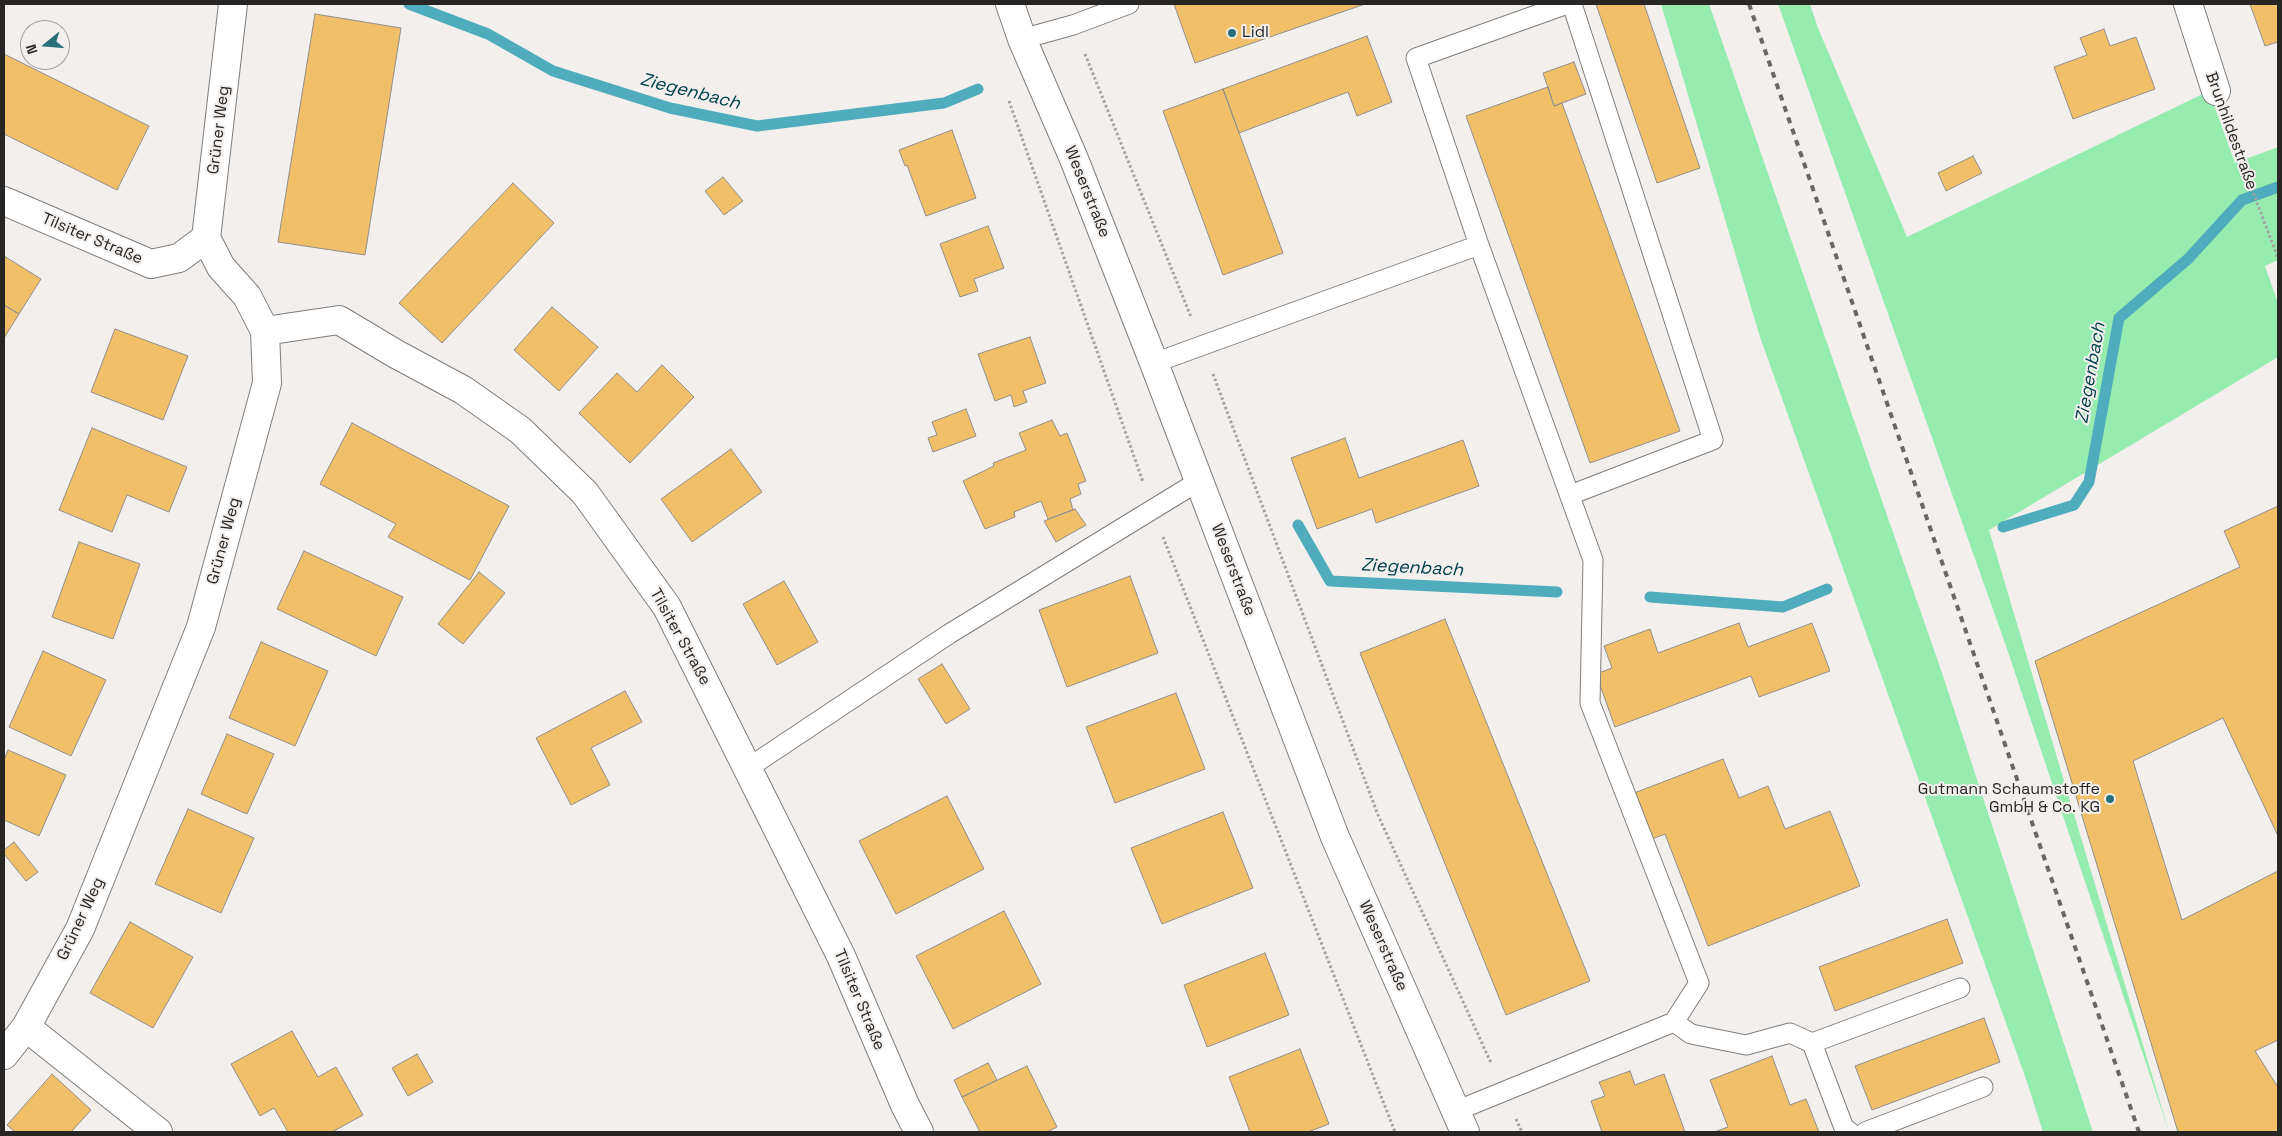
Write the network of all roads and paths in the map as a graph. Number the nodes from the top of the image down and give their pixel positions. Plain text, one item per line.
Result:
1 (233, 4) edge
2 (1010, 4) edge
3 (1129, 4) edge
4 (1567, 4) edge
5 (1572, 4) edge
6 (2188, 4) edge
7 (1073, 25) junction
8 (1022, 38) junction
9 (2216, 91) joint
10 (1007, 97) dead end
11 (4, 201) edge
12 (206, 238) junction
13 (1479, 245) junction
14 (2278, 258) edge
15 (266, 331) junction
16 (1202, 346) junction
17 (1154, 362) junction
18 (1199, 481) junction
19 (1570, 495) junction
20 (1152, 509) junction
21 (748, 768) junction
22 (1960, 988) dead end
23 (1674, 1022) junction
24 (26, 1028) junction
25 (1812, 1043) junction
26 (4, 1055) edge
27 (1983, 1087) dead end
28 (1504, 1092) junction
29 (1460, 1122) edge
30 (158, 1132) edge
31 (919, 1132) edge
32 (1395, 1132) edge
33 (1522, 1132) edge
34 (1850, 1132) edge
35 (1865, 1132) edge

1 - 12 street, Grüner Weg
2 - 8 street, Weserstraße
3 - 7 lane
4 - 13 lane
5 - 19 lane
6 - 9 street, Brunhildestraße
7 - 8 lane
7 - 16 path
8 - 17 street, Weserstraße
9 - 14 path, Brunhildestraße
10 - 20 path
11 - 12 street, Tilsiter Straße
12 - 15 street, Grüner Weg
13 - 16 lane
13 - 19 lane
15 - 21 street, Tilsiter Straße
15 - 24 street, Grüner Weg
16 - 17 lane
16 - 28 path
17 - 18 street, Weserstraße
18 - 20 lane
18 - 29 street, Weserstraße
19 - 23 lane
20 - 21 lane
20 - 32 path
21 - 31 street, Tilsiter Straße
22 - 25 lane
23 - 25 lane
23 - 28 lane
24 - 26 street, Grüner Weg
24 - 30 street
25 - 34 lane
27 - 35 lane
28 - 29 lane
28 - 33 path

